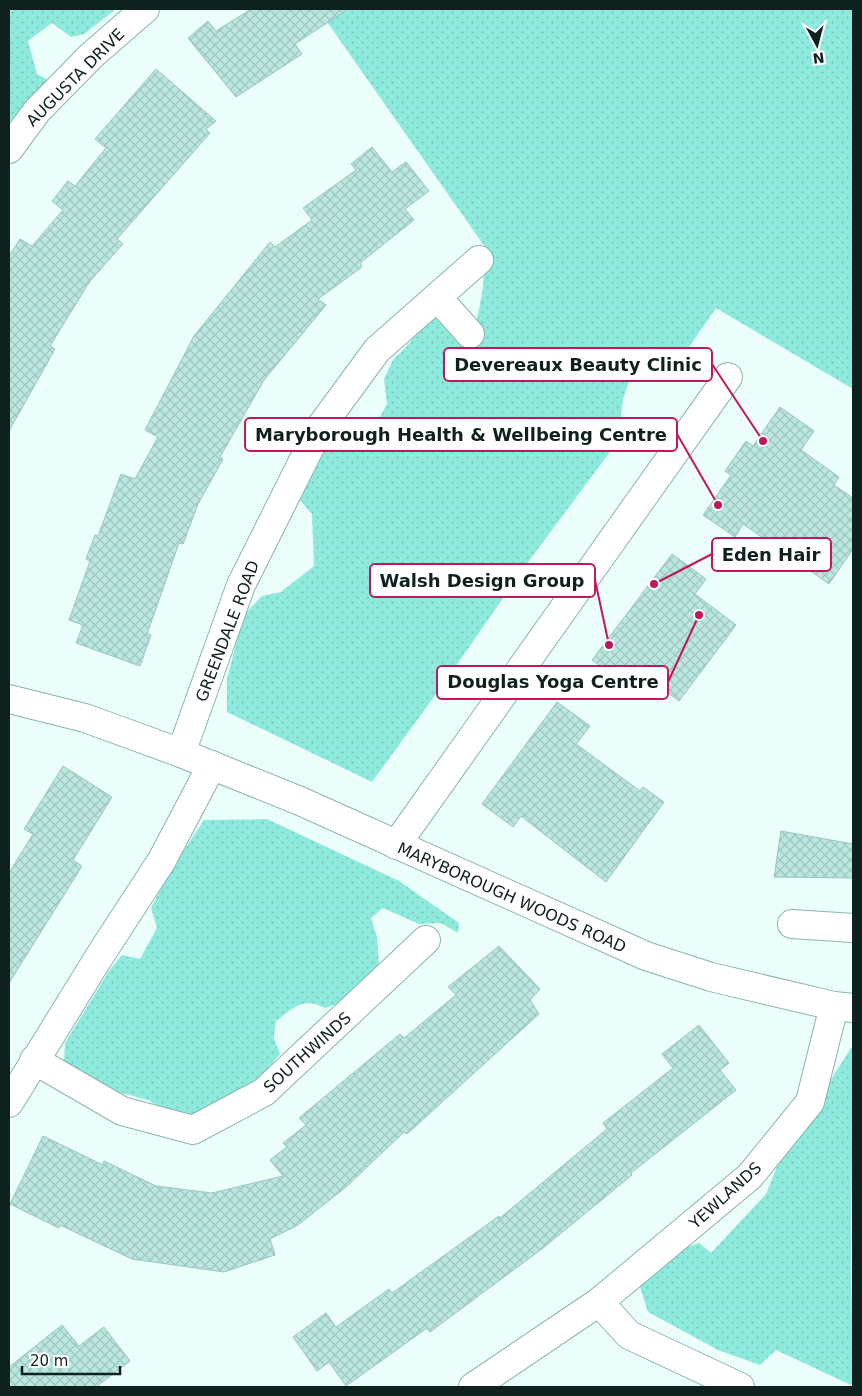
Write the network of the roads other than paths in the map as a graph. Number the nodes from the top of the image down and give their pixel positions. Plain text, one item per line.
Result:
1 (145, 9) edge
2 (9, 149) edge
3 (479, 260) dead end
4 (437, 297) junction
5 (470, 334) dead end
6 (728, 377) dead end
7 (9, 699) edge
8 (181, 753) junction
9 (212, 765) junction
10 (396, 845) junction
11 (792, 924) dead end
12 (853, 928) edge
13 (426, 940) dead end
14 (843, 1007) edge
15 (34, 1060) junction
16 (9, 1102) edge
17 (599, 1302) junction
18 (473, 1387) edge
19 (740, 1387) edge

1 - 2 street, AUGUSTA DRIVE
3 - 4 street, GREENDALE ROAD
4 - 5 street
4 - 8 street, GREENDALE ROAD
6 - 10 street
7 - 8 street
8 - 9 street, MARYBOROUGH WOODS ROAD
9 - 10 street, MARYBOROUGH WOODS ROAD
9 - 15 street
10 - 14 street, MARYBOROUGH WOODS ROAD
11 - 12 street
13 - 15 street, SOUTHWINDS
14 - 17 street, YEWLANDS
15 - 16 street
17 - 18 street, YEWLANDS
17 - 19 street

